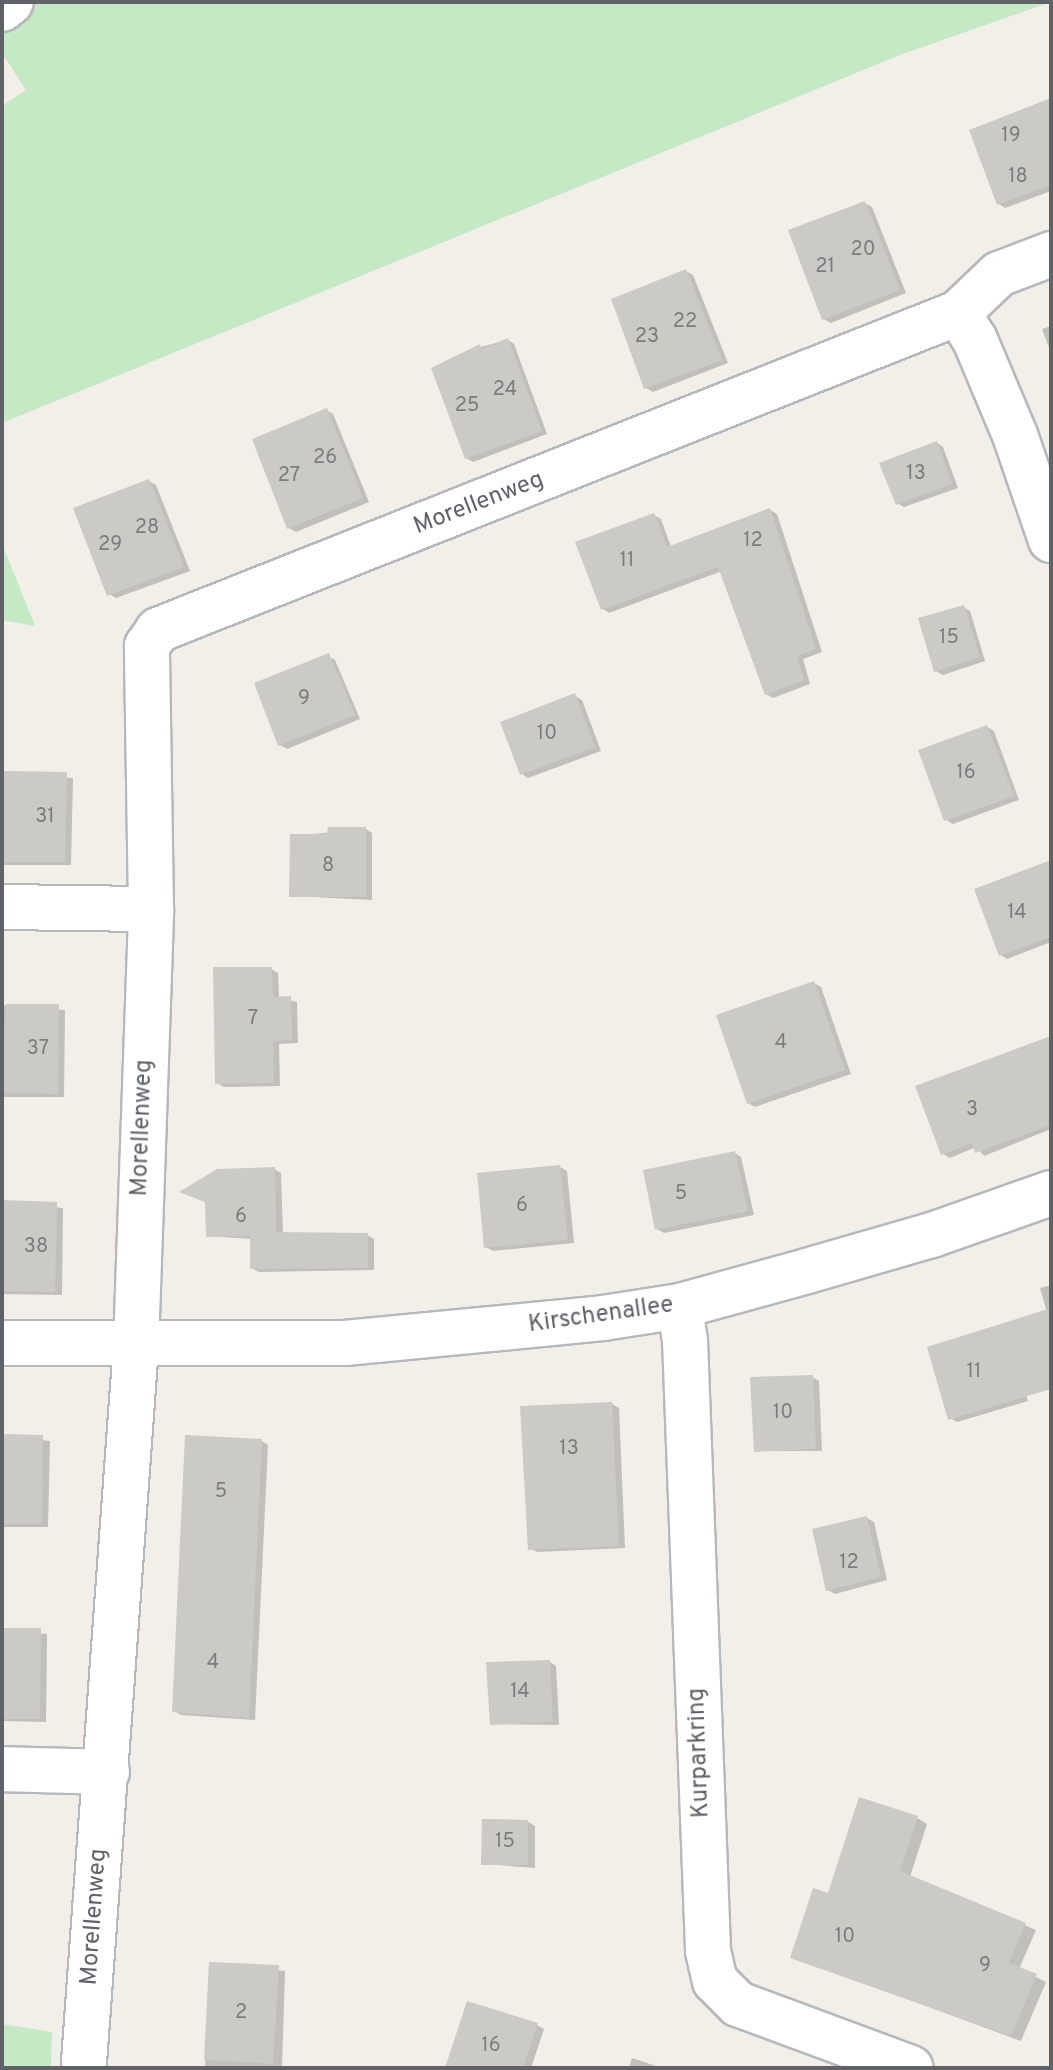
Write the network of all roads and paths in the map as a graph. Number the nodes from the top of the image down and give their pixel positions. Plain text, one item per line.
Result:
1 (11, 2) edge
2 (2, 9) edge
3 (1051, 254) edge
4 (958, 313) junction
5 (1051, 540) edge
6 (2, 907) edge
7 (151, 909) junction
8 (1051, 1193) edge
9 (680, 1306) junction
10 (2, 1343) edge
11 (136, 1346) junction
12 (2, 1769) edge
13 (107, 1772) junction
14 (84, 2062) dead end
15 (911, 2068) edge

1 - 2 street
3 - 4 street, Morellenweg
4 - 5 street
4 - 7 street, Morellenweg
6 - 7 street
7 - 11 street, Morellenweg
8 - 9 street, Kirschenallee
9 - 11 street, Kirschenallee
9 - 15 street, Kurparkring
10 - 11 street
11 - 13 street, Morellenweg
12 - 13 street
13 - 14 street, Morellenweg

